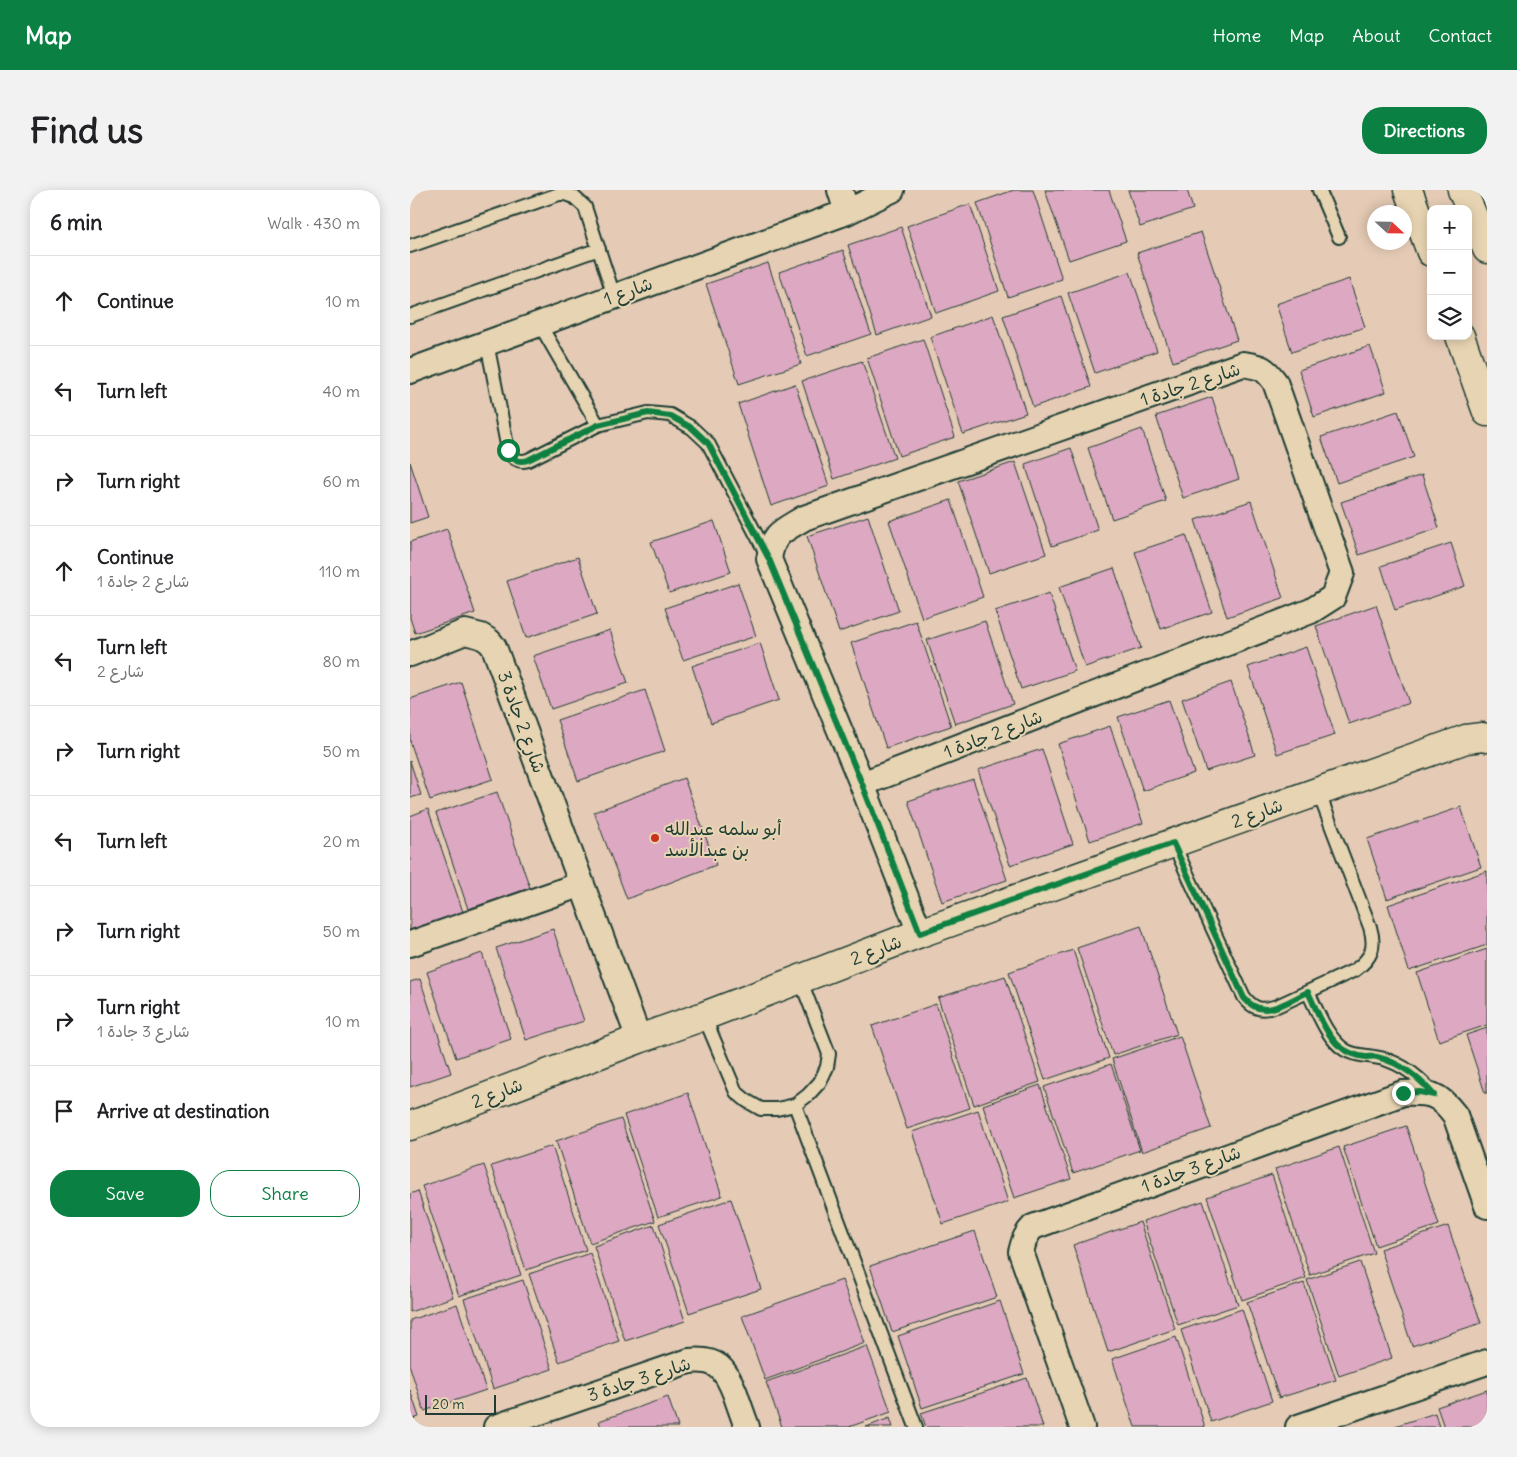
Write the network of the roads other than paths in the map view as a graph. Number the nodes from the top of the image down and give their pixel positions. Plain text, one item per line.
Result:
1 (892, 190) edge
2 (1320, 190) edge
3 (1408, 190) edge
4 (1462, 190) edge
5 (843, 201) edge
6 (1339, 237) dead end
7 (410, 246) edge
8 (599, 249) junction
9 (1487, 249) edge
10 (1430, 250) edge
11 (614, 296) junction
12 (410, 316) edge
13 (539, 323) junction
14 (1461, 340) edge
15 (487, 343) junction
16 (410, 371) edge
17 (1487, 412) edge
18 (598, 425) junction
19 (769, 559) junction
20 (410, 654) edge
21 (1487, 738) edge
22 (862, 784) junction
23 (1318, 791) junction
24 (1173, 843) junction
25 (582, 884) junction
26 (920, 933) junction
27 (410, 944) edge
28 (800, 979) junction
29 (1308, 992) junction
30 (704, 1016) junction
31 (639, 1039) junction
32 (1434, 1095) junction
33 (795, 1106) junction
34 (410, 1126) edge
35 (1487, 1206) edge
36 (1487, 1362) edge
37 (496, 1427) edge
38 (747, 1427) edge
39 (916, 1427) edge
40 (1082, 1427) edge
41 (1298, 1427) edge

1 - 5 street, شارع 1
2 - 6 lane
3 - 10 main road
4 - 9 main road
5 - 11 street, شارع 1
7 - 8 lane
8 - 11 lane
8 - 12 lane
11 - 13 street, شارع 1
13 - 15 street, شارع 1
13 - 18 lane
14 - 17 main road
15 - 16 street, شارع 1
15 - 18 lane
18 - 19 lane
19 - 22 street
19 - 22 street, شارع 2 جادة 1
20 - 25 street, شارع 2 جادة 3
21 - 23 main road, شارع 2
22 - 26 street
23 - 24 main road, شارع 2
23 - 29 lane
24 - 26 main road, شارع 2
24 - 29 lane
25 - 27 street
25 - 31 street, شارع 2 جادة 3
26 - 28 main road, شارع 2
28 - 30 main road, شارع 2
28 - 33 lane
29 - 32 lane
30 - 31 main road, شارع 2
30 - 33 lane
31 - 34 main road, شارع 2
32 - 35 street
32 - 40 street, شارع 3 جادة 1
33 - 39 lane
36 - 41 street
37 - 38 street, شارع 3 جادة 3

